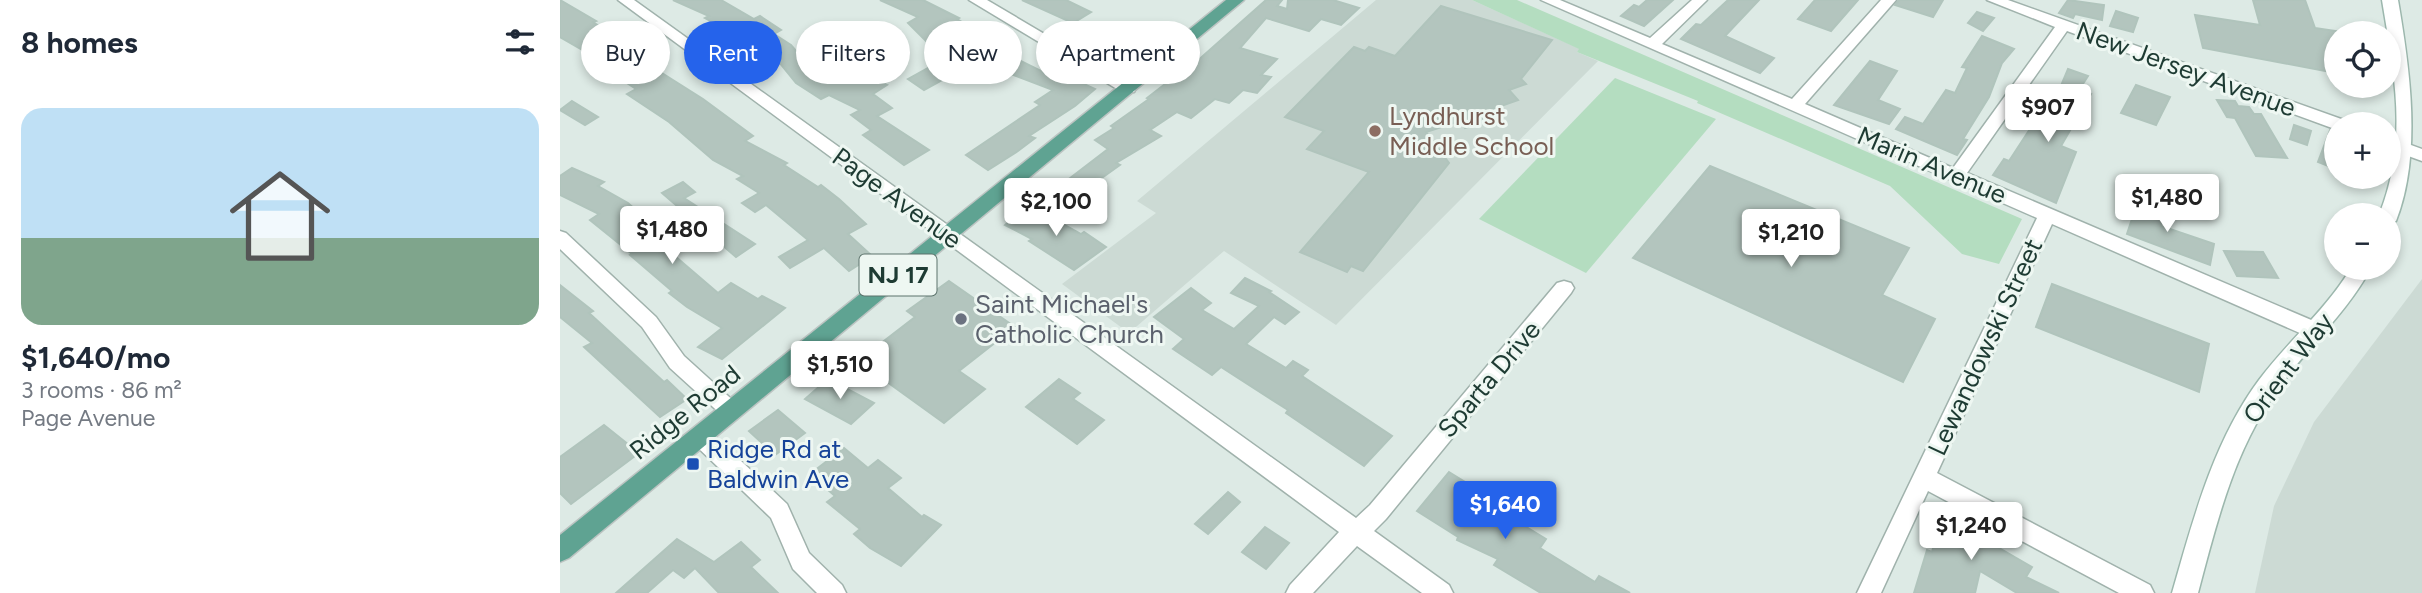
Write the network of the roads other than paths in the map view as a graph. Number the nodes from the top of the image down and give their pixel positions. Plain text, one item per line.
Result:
1 (625, 0) edge
2 (976, 0) edge
3 (1236, 0) edge
4 (1548, 0) edge
5 (1700, 0) edge
6 (1889, 0) edge
7 (1994, 0) edge
8 (2390, 0) edge
9 (2064, 25) junction
10 (1652, 45) junction
11 (1128, 88) junction
12 (1794, 106) junction
13 (2324, 119) edge
14 (2415, 152) edge
15 (1956, 176) junction
16 (2396, 203) edge
17 (2047, 215) junction
18 (947, 236) junction
19 (561, 241) edge
20 (2355, 280) edge
21 (1564, 288) dead end
22 (2316, 331) junction
23 (731, 411) junction
24 (700, 436) junction
25 (1925, 478) junction
26 (1356, 531) junction
27 (560, 550) edge
28 (834, 593) edge
29 (1298, 593) edge
30 (1441, 593) edge
31 (1869, 593) edge
32 (2142, 593) edge
33 (2185, 593) edge

1 - 18 street, Page Avenue
2 - 11 street
3 - 11 main road, Ridge Road / NJ 17
4 - 10 street, Marin Avenue
5 - 10 street
6 - 12 street
7 - 9 street, New Jersey Avenue
8 - 14 street
9 - 13 street, New Jersey Avenue
9 - 15 street
10 - 12 street, Marin Avenue
11 - 18 main road, Ridge Road / NJ 17
12 - 15 street, Marin Avenue
14 - 16 street
15 - 17 street, Marin Avenue
17 - 22 street, Marin Avenue
17 - 25 street, Lewandowski Street
18 - 23 main road, Ridge Road / NJ 17
18 - 26 street, Page Avenue
19 - 23 street
20 - 22 street, Orient Way
21 - 26 street, Sparta Drive
22 - 33 street, Orient Way
23 - 24 main road, Ridge Road / NJ 17
24 - 27 main road, Ridge Road / NJ 17
24 - 28 street
25 - 31 street, Lewandowski Street
25 - 32 street
26 - 29 street, Sparta Drive
26 - 30 street, Page Avenue

